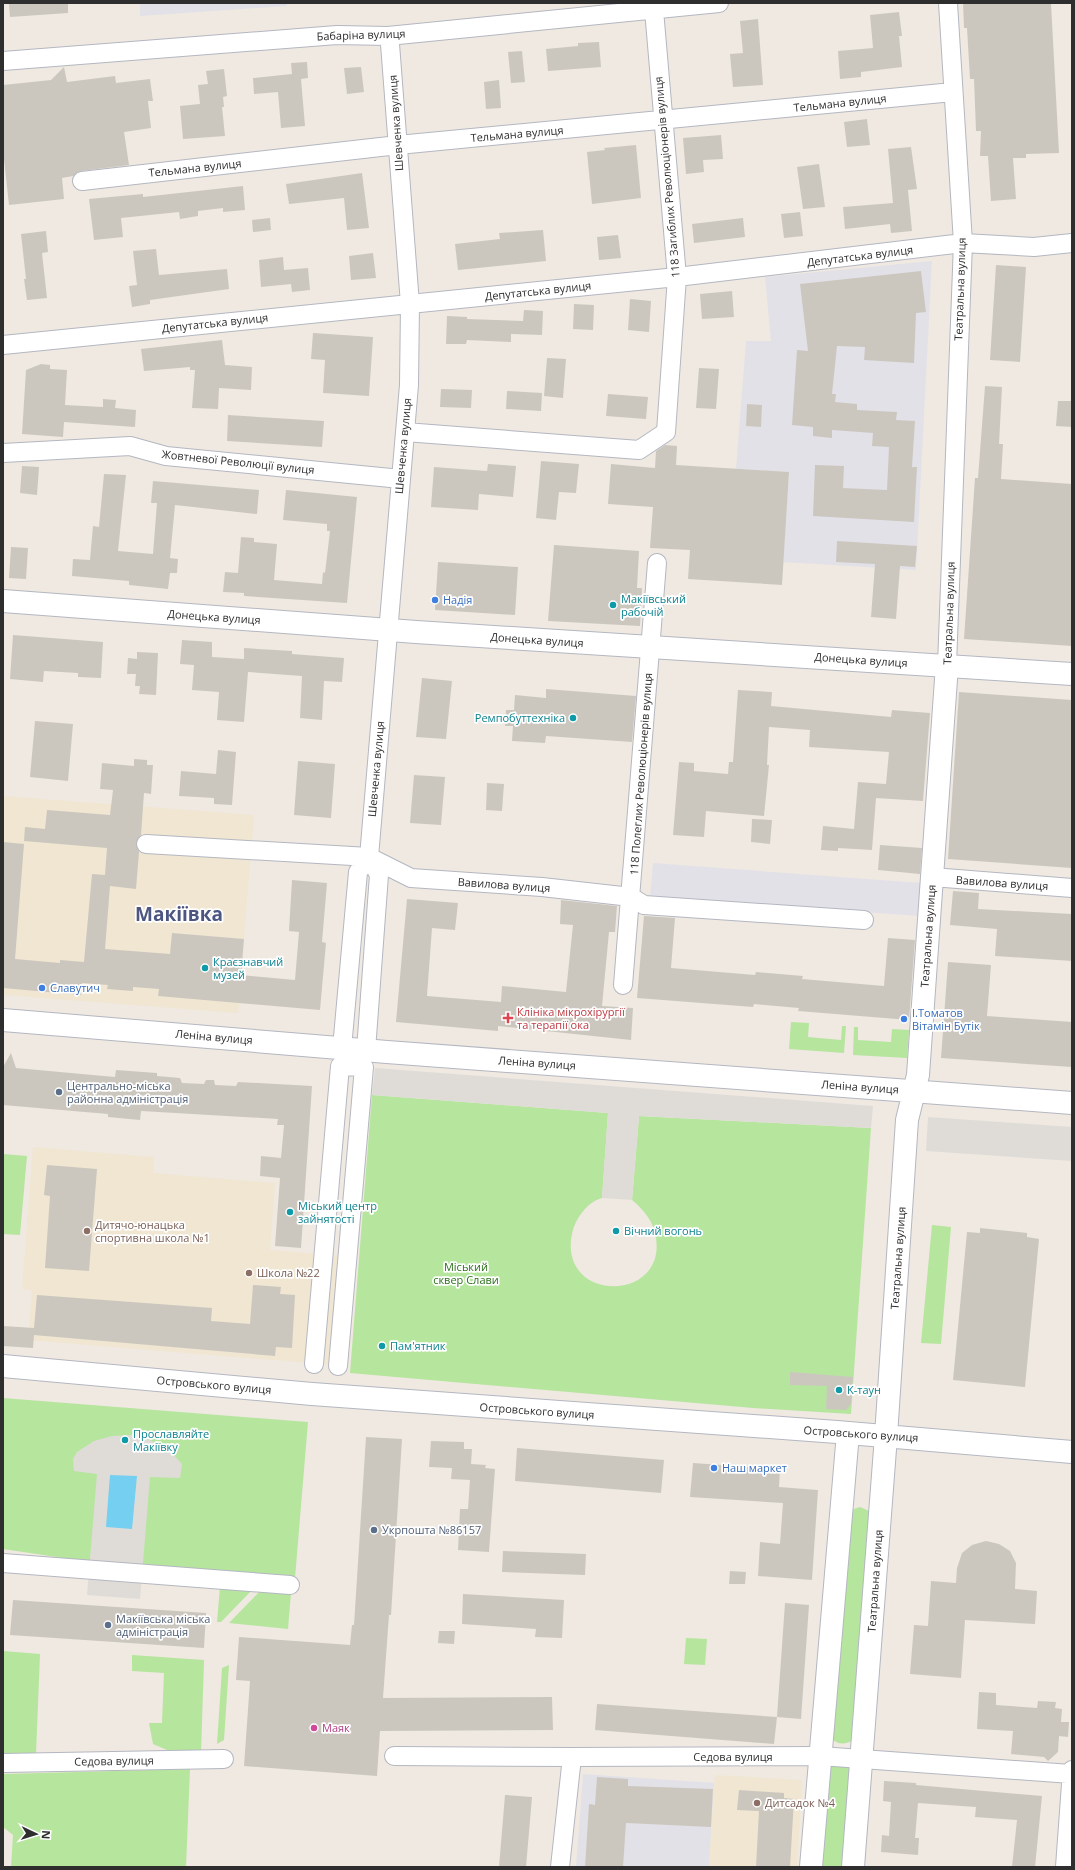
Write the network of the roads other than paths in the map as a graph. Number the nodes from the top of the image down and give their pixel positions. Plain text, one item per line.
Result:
1 (719, 3) edge
2 (948, 3) edge
3 (654, 10) junction
4 (388, 36) junction
5 (3, 61) edge
6 (954, 92) junction
7 (662, 121) junction
8 (398, 145) junction
9 (82, 181) dead end
10 (1072, 242) edge
11 (963, 243) junction
12 (677, 277) junction
13 (410, 304) junction
14 (3, 345) edge
15 (405, 432) junction
16 (3, 453) edge
17 (401, 479) junction
18 (657, 563) dead end
19 (3, 601) edge
20 (388, 630) junction
21 (650, 647) junction
22 (947, 666) junction
23 (1072, 674) edge
24 (146, 844) dead end
25 (369, 857) junction
26 (932, 878) junction
27 (1072, 888) edge
28 (631, 897) junction
29 (864, 920) dead end
30 (623, 985) dead end
31 (3, 1020) edge
32 (342, 1048) junction
33 (366, 1050) junction
34 (913, 1091) junction
35 (1072, 1103) edge
36 (314, 1364) dead end
37 (3, 1366) edge
38 (338, 1366) dead end
39 (848, 1433) junction
40 (886, 1436) junction
41 (1072, 1452) edge
42 (3, 1563) edge
43 (290, 1584) dead end
44 (394, 1756) dead end
45 (820, 1756) junction
46 (572, 1757) junction
47 (224, 1759) dead end
48 (861, 1759) junction
49 (3, 1763) edge
50 (1072, 1772) edge
51 (560, 1867) edge
52 (811, 1867) edge
53 (853, 1867) edge
54 (1064, 1867) edge

1 - 3 street, Бабаріна вулиця
2 - 6 street, Театральна вулиця
3 - 4 street, Бабаріна вулиця
3 - 7 street, 118 Загиблих Революціонерів вулиця
4 - 5 street, Бабаріна вулиця
4 - 8 street, Шевченка вулиця
6 - 7 street, Тельмана вулиця
6 - 11 street, Театральна вулиця
7 - 8 street, Тельмана вулиця
7 - 12 street, 118 Загиблих Революціонерів вулиця
8 - 9 street, Тельмана вулиця
8 - 13 street, Шевченка вулиця
10 - 11 street, Депутатська вулиця
11 - 12 street, Депутатська вулиця
11 - 22 street, Театральна вулиця
12 - 13 street, Депутатська вулиця
12 - 15 street, 118 Загиблих Революціонерів вулиця
13 - 14 street, Депутатська вулиця
13 - 15 street, Шевченка вулиця
15 - 17 street, Шевченка вулиця
16 - 17 street, Жовтневої Революції вулиця
17 - 20 street, Шевченка вулиця
18 - 21 street, 118 Полеглих Революціонерів вулиця
19 - 20 street, Донецька вулиця
20 - 21 street, Донецька вулиця
20 - 25 street, Шевченка вулиця
21 - 22 street, Донецька вулиця
21 - 28 street, 118 Полеглих Революціонерів вулиця
22 - 23 street, Донецька вулиця
22 - 26 street, Театральна вулиця
24 - 25 street, Вавилова вулиця
25 - 28 street, Вавилова вулиця
25 - 32 street, Шевченка вулиця
25 - 33 street
26 - 27 street, Вавилова вулиця
26 - 34 street, Театральна вулиця
28 - 29 street, Вавилова вулиця
28 - 30 street, 118 Полеглих Революціонерів вулиця
31 - 32 street, Леніна вулиця
32 - 33 street, Леніна вулиця
33 - 34 street, Леніна вулиця
34 - 35 street, Леніна вулиця
34 - 40 street, Театральна вулиця
36 - 38 street
37 - 39 street, Островського вулиця
39 - 40 street, Островського вулиця
39 - 45 street
40 - 41 street, Островського вулиця
40 - 48 street, Театральна вулиця
42 - 43 street
44 - 46 street, Седова вулиця
45 - 46 street, Седова вулиця
45 - 48 street, Седова вулиця
45 - 52 street
46 - 51 street
47 - 49 street, Седова вулиця
48 - 50 street, Седова вулиця
48 - 53 street, Театральна вулиця
50 - 54 street

